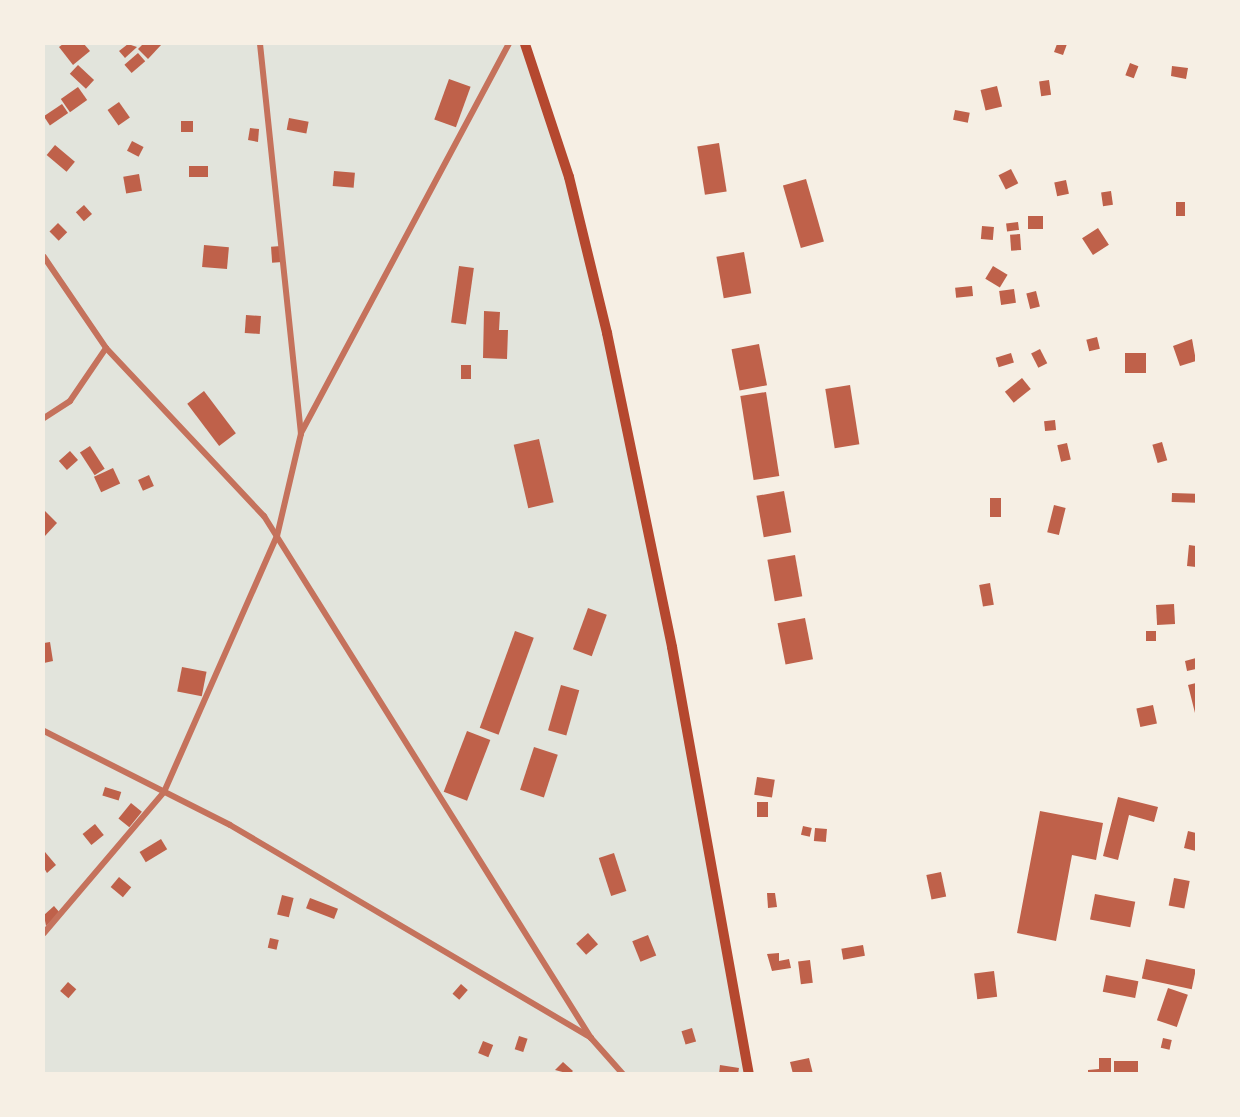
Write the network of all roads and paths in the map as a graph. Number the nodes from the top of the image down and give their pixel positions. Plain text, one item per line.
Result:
1 (260, 44) edge
2 (509, 44) edge
3 (525, 44) edge
4 (44, 257) edge
5 (106, 348) junction
6 (44, 418) edge
7 (301, 434) junction
8 (277, 536) junction
9 (44, 731) edge
10 (164, 792) junction
11 (44, 933) edge
12 (591, 1038) junction
13 (623, 1074) edge
14 (749, 1074) edge

1 - 7 street
2 - 7 street
3 - 14 main road
4 - 5 street
5 - 6 street
5 - 8 street
7 - 8 street
8 - 10 street
8 - 12 street
9 - 10 street
10 - 11 street
10 - 12 street
12 - 13 street

